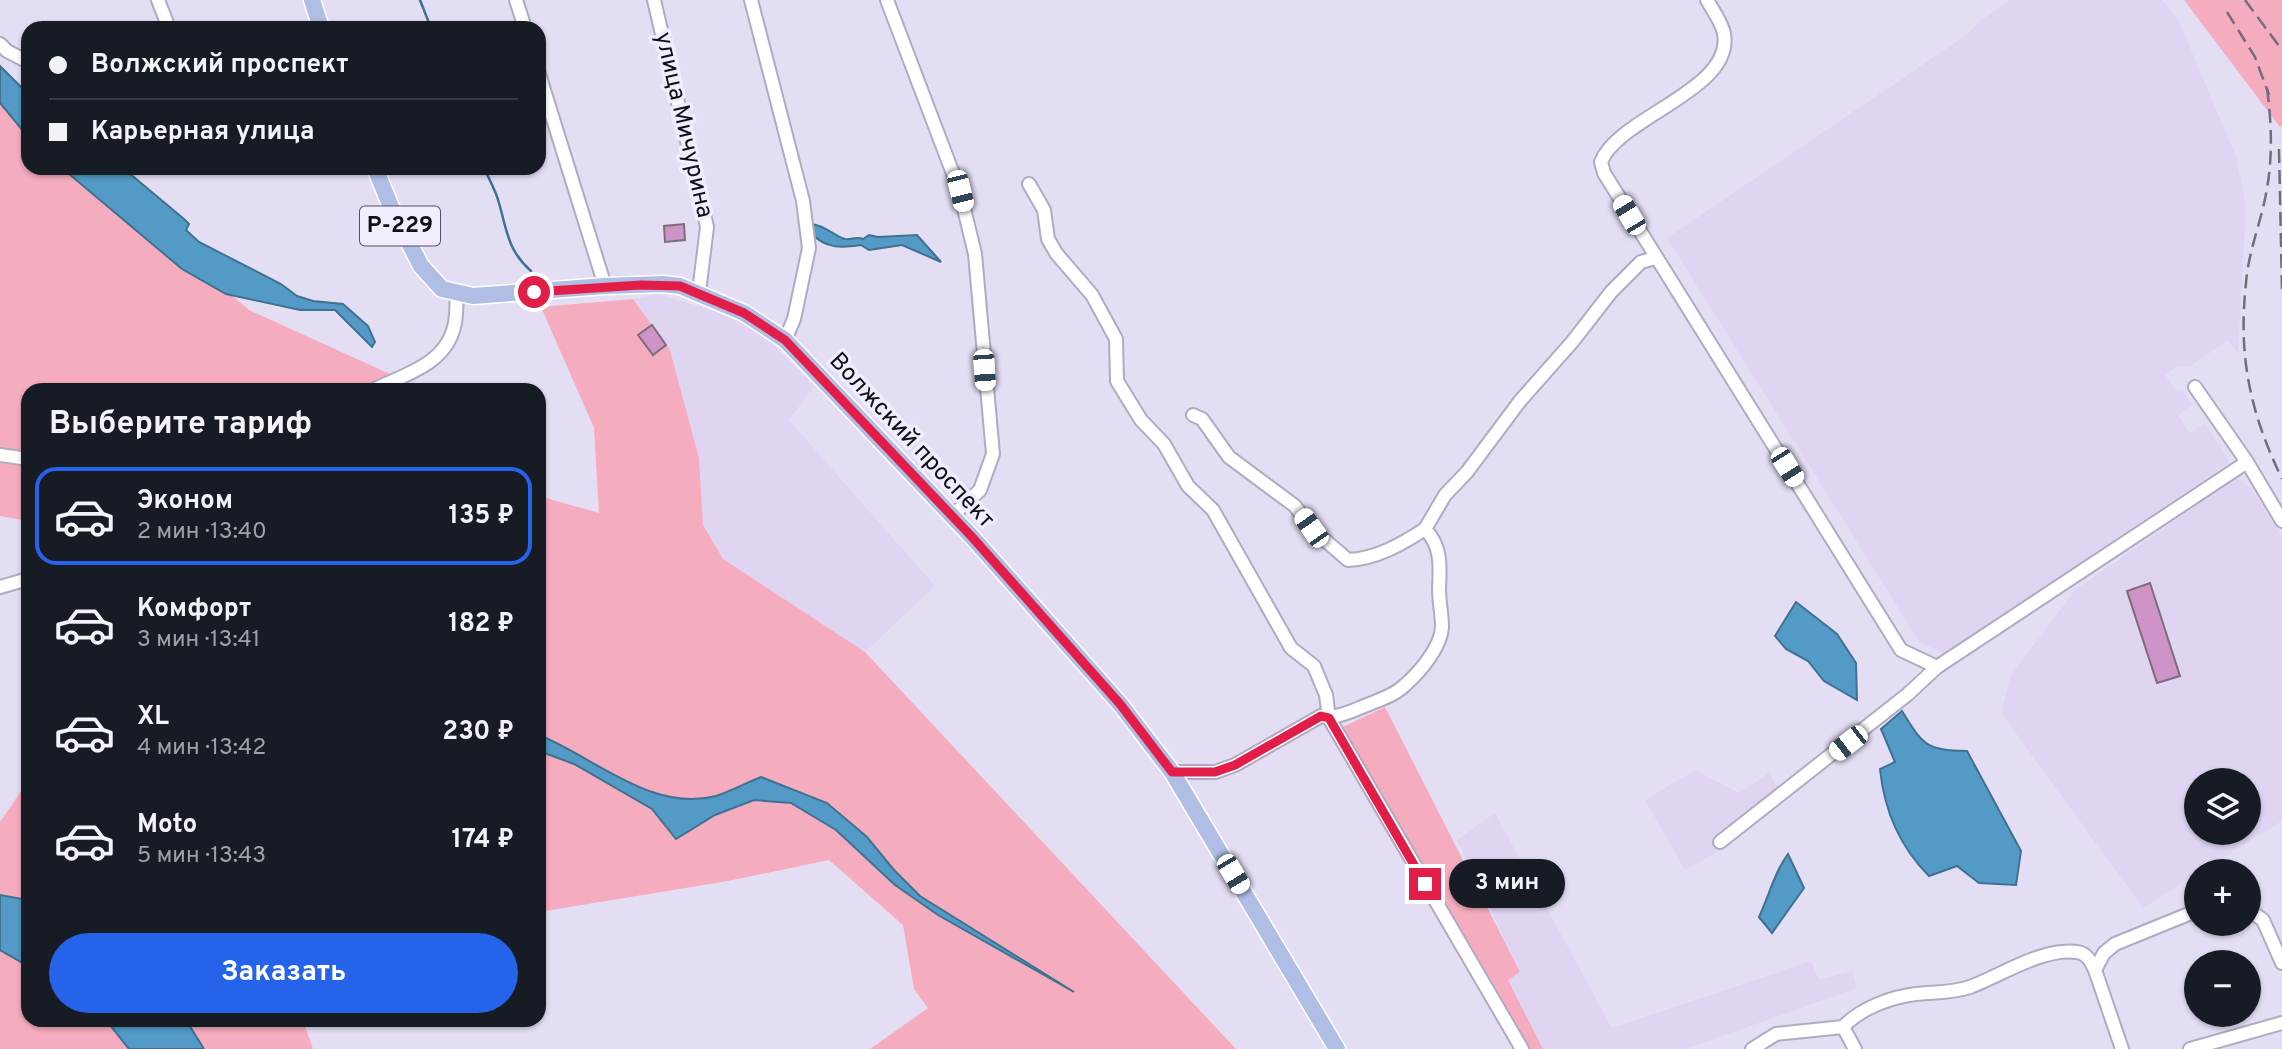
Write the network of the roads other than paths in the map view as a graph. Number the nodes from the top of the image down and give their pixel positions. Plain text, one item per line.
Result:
1 (158, 0) edge
2 (312, 0) edge
3 (516, 0) edge
4 (654, 0) edge
5 (751, 0) edge
6 (887, 0) edge
7 (1707, 0) edge
8 (166, 21) edge
9 (319, 21) edge
10 (523, 21) edge
11 (0, 44) edge
12 (21, 58) edge
13 (546, 96) edge
14 (378, 175) edge
15 (1029, 184) dead end
16 (1654, 258) junction
17 (605, 286) junction
18 (699, 292) junction
19 (457, 294) junction
20 (785, 340) junction
21 (388, 383) edge
22 (2194, 387) dead end
23 (1193, 415) dead end
24 (0, 455) edge
25 (21, 458) edge
26 (2247, 462) junction
27 (951, 517) junction
28 (2282, 521) edge
29 (1425, 529) junction
30 (21, 581) edge
31 (0, 587) edge
32 (1937, 667) junction
33 (1329, 718) junction
34 (1172, 772) junction
35 (1720, 842) dead end
36 (2184, 916) edge
37 (2261, 919) edge
38 (2282, 963) edge
39 (2095, 970) junction
40 (2282, 1023) edge
41 (1843, 1027) junction
42 (1337, 1049) edge
43 (1522, 1049) edge
44 (1752, 1049) edge
45 (1855, 1049) edge
46 (2122, 1049) edge
47 (2190, 1049) edge

1 - 8 street
2 - 9 main road
3 - 10 street
4 - 18 street, улица Мичурина
5 - 20 street
6 - 27 street
7 - 16 street
11 - 12 street
13 - 17 street
14 - 19 main road, Волжский проспект / Р-229
15 - 33 street
16 - 29 street
16 - 32 street
17 - 18 main road, Волжский проспект / Р-229
17 - 19 main road, Волжский проспект / Р-229
18 - 20 main road, Волжский проспект / Р-229
19 - 21 street
20 - 27 main road, Волжский проспект / Р-229
22 - 26 street
23 - 29 street
24 - 25 street
26 - 28 street
26 - 32 street
27 - 34 main road, Волжский проспект / Р-229
29 - 33 street
30 - 31 street
32 - 35 street
33 - 34 street
33 - 43 street
34 - 42 main road, Волжский проспект / Р-229
36 - 39 street
37 - 38 street
39 - 41 street
39 - 46 street
40 - 47 street
41 - 44 street
41 - 45 street

